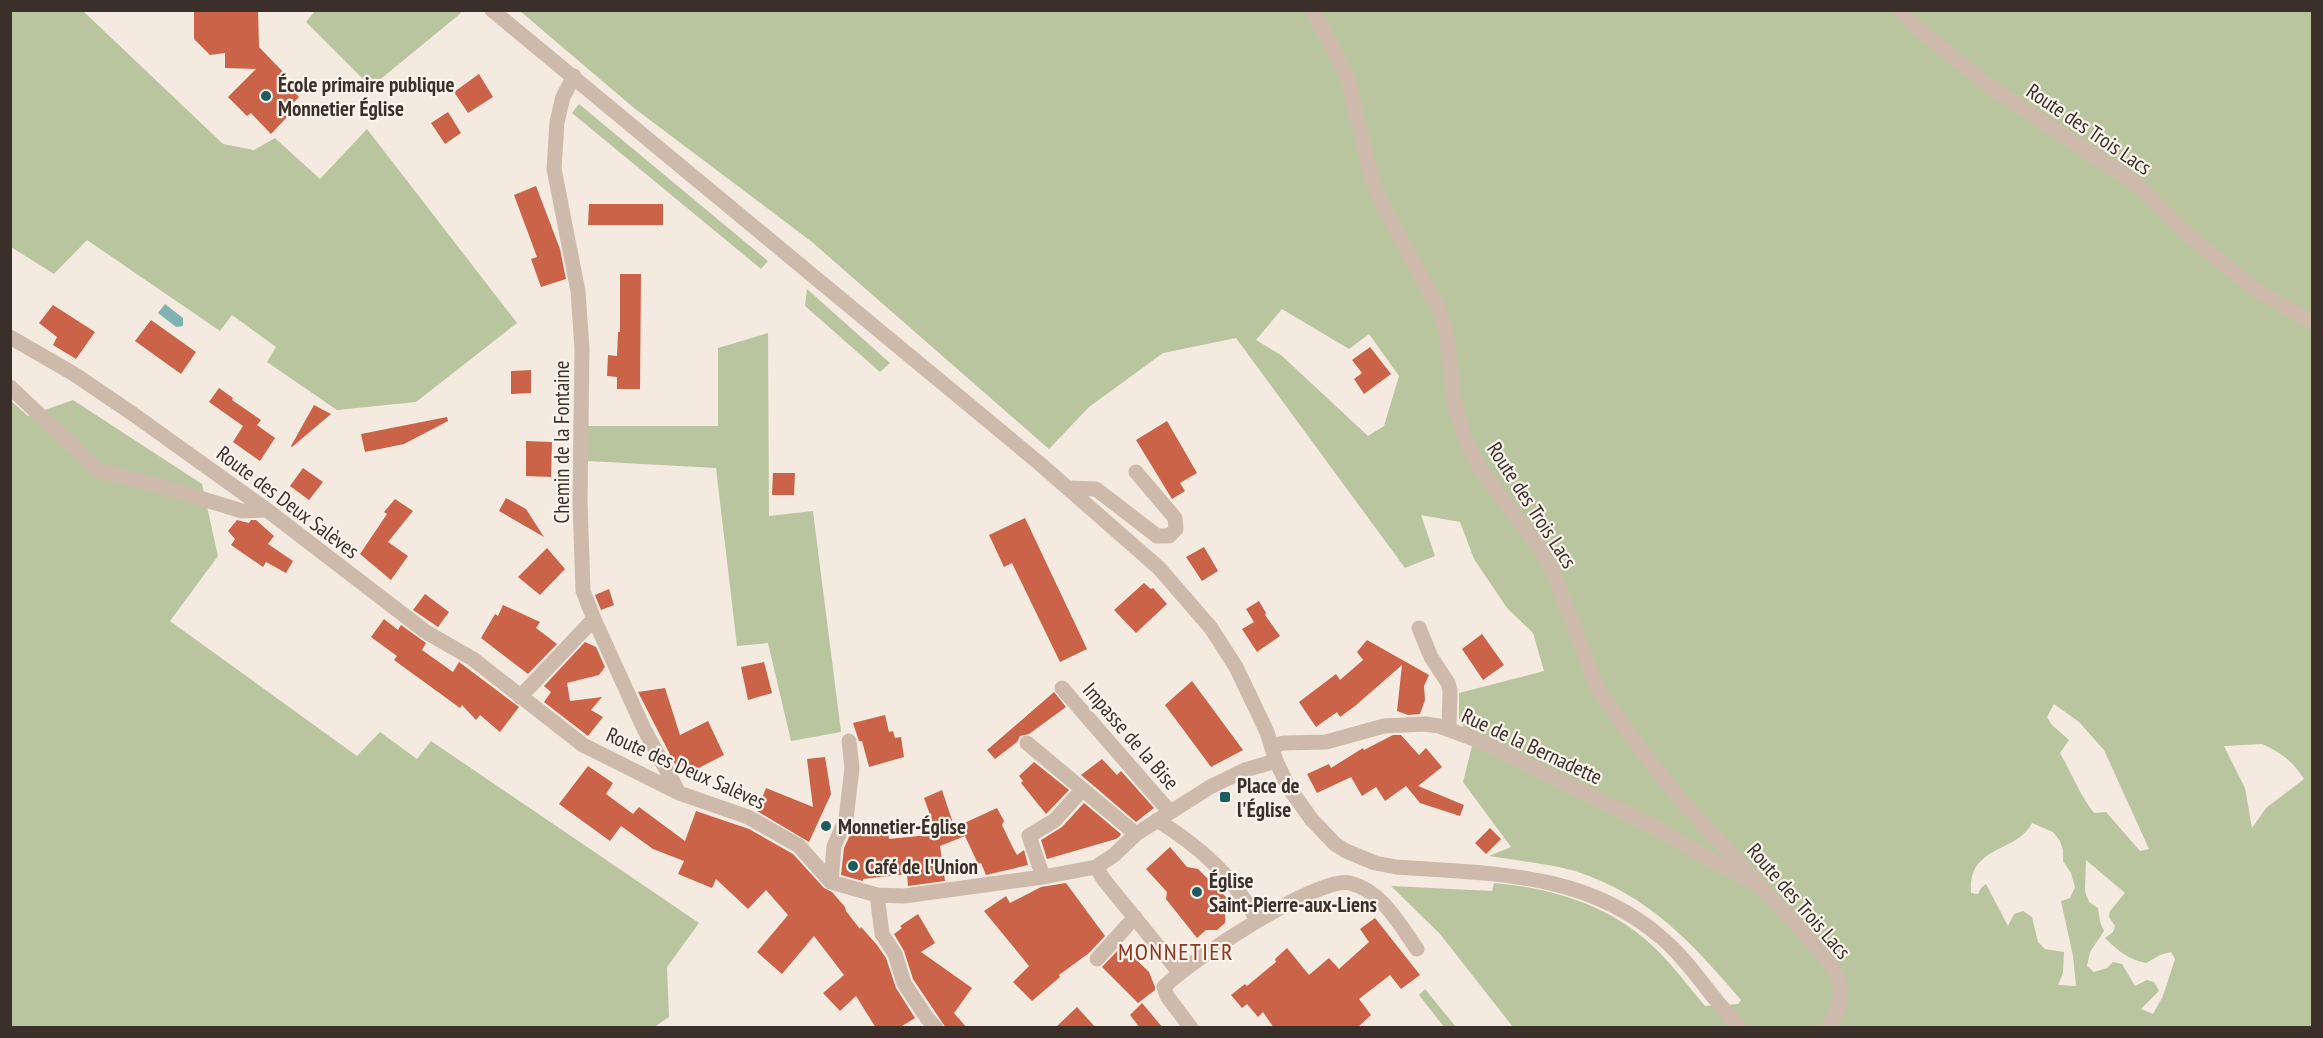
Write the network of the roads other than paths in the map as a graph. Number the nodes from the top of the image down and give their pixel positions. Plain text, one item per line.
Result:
1 (1313, 10) edge
2 (1900, 10) edge
3 (498, 15) edge
4 (574, 76) junction
5 (2313, 322) edge
6 (10, 337) edge
7 (10, 387) edge
8 (1136, 472) dead end
9 (1069, 488) junction
10 (267, 510) junction
11 (594, 619) junction
12 (1419, 628) dead end
13 (1062, 688) dead end
14 (520, 697) junction
15 (1449, 729) junction
16 (849, 741) dead end
17 (1027, 743) dead end
18 (1272, 746) junction
19 (1276, 761) junction
20 (1082, 790) junction
21 (679, 793) junction
22 (1163, 816) junction
23 (1136, 834) junction
24 (1096, 867) junction
25 (1044, 877) junction
26 (831, 882) junction
27 (1758, 884) junction
28 (877, 895) junction
29 (1135, 917) junction
30 (1257, 920) junction
31 (1418, 949) dead end
32 (1096, 959) dead end
33 (1179, 972) junction
34 (936, 1028) edge
35 (1191, 1028) edge
36 (1741, 1028) edge
37 (1827, 1028) edge

1 - 27 street, Route des Trois Lacs
2 - 5 street, Route des Trois Lacs
3 - 4 street
4 - 9 street
4 - 11 street, Chemin de la Fontaine
6 - 10 street, Route des Deux Salèves
7 - 10 street
8 - 9 street
9 - 18 street
10 - 14 street, Route des Deux Salèves
11 - 14 street
11 - 21 street, Chemin de la Fontaine
12 - 15 street
13 - 22 street, Impasse de la Bise
14 - 21 street, Route des Deux Salèves
15 - 18 street, Rue de la Bernadette
15 - 27 street, Rue de la Bernadette
16 - 26 street
17 - 20 street
18 - 19 street
19 - 22 street
19 - 36 street
20 - 23 street
20 - 25 street
21 - 26 street, Route des Deux Salèves
22 - 23 street
22 - 30 street, Impasse de la Bise
23 - 24 street
24 - 25 street
24 - 29 street
25 - 28 street
26 - 28 street
27 - 37 street, Route des Trois Lacs
28 - 34 street
29 - 32 street
29 - 33 street
30 - 31 street
30 - 33 street
33 - 35 street

